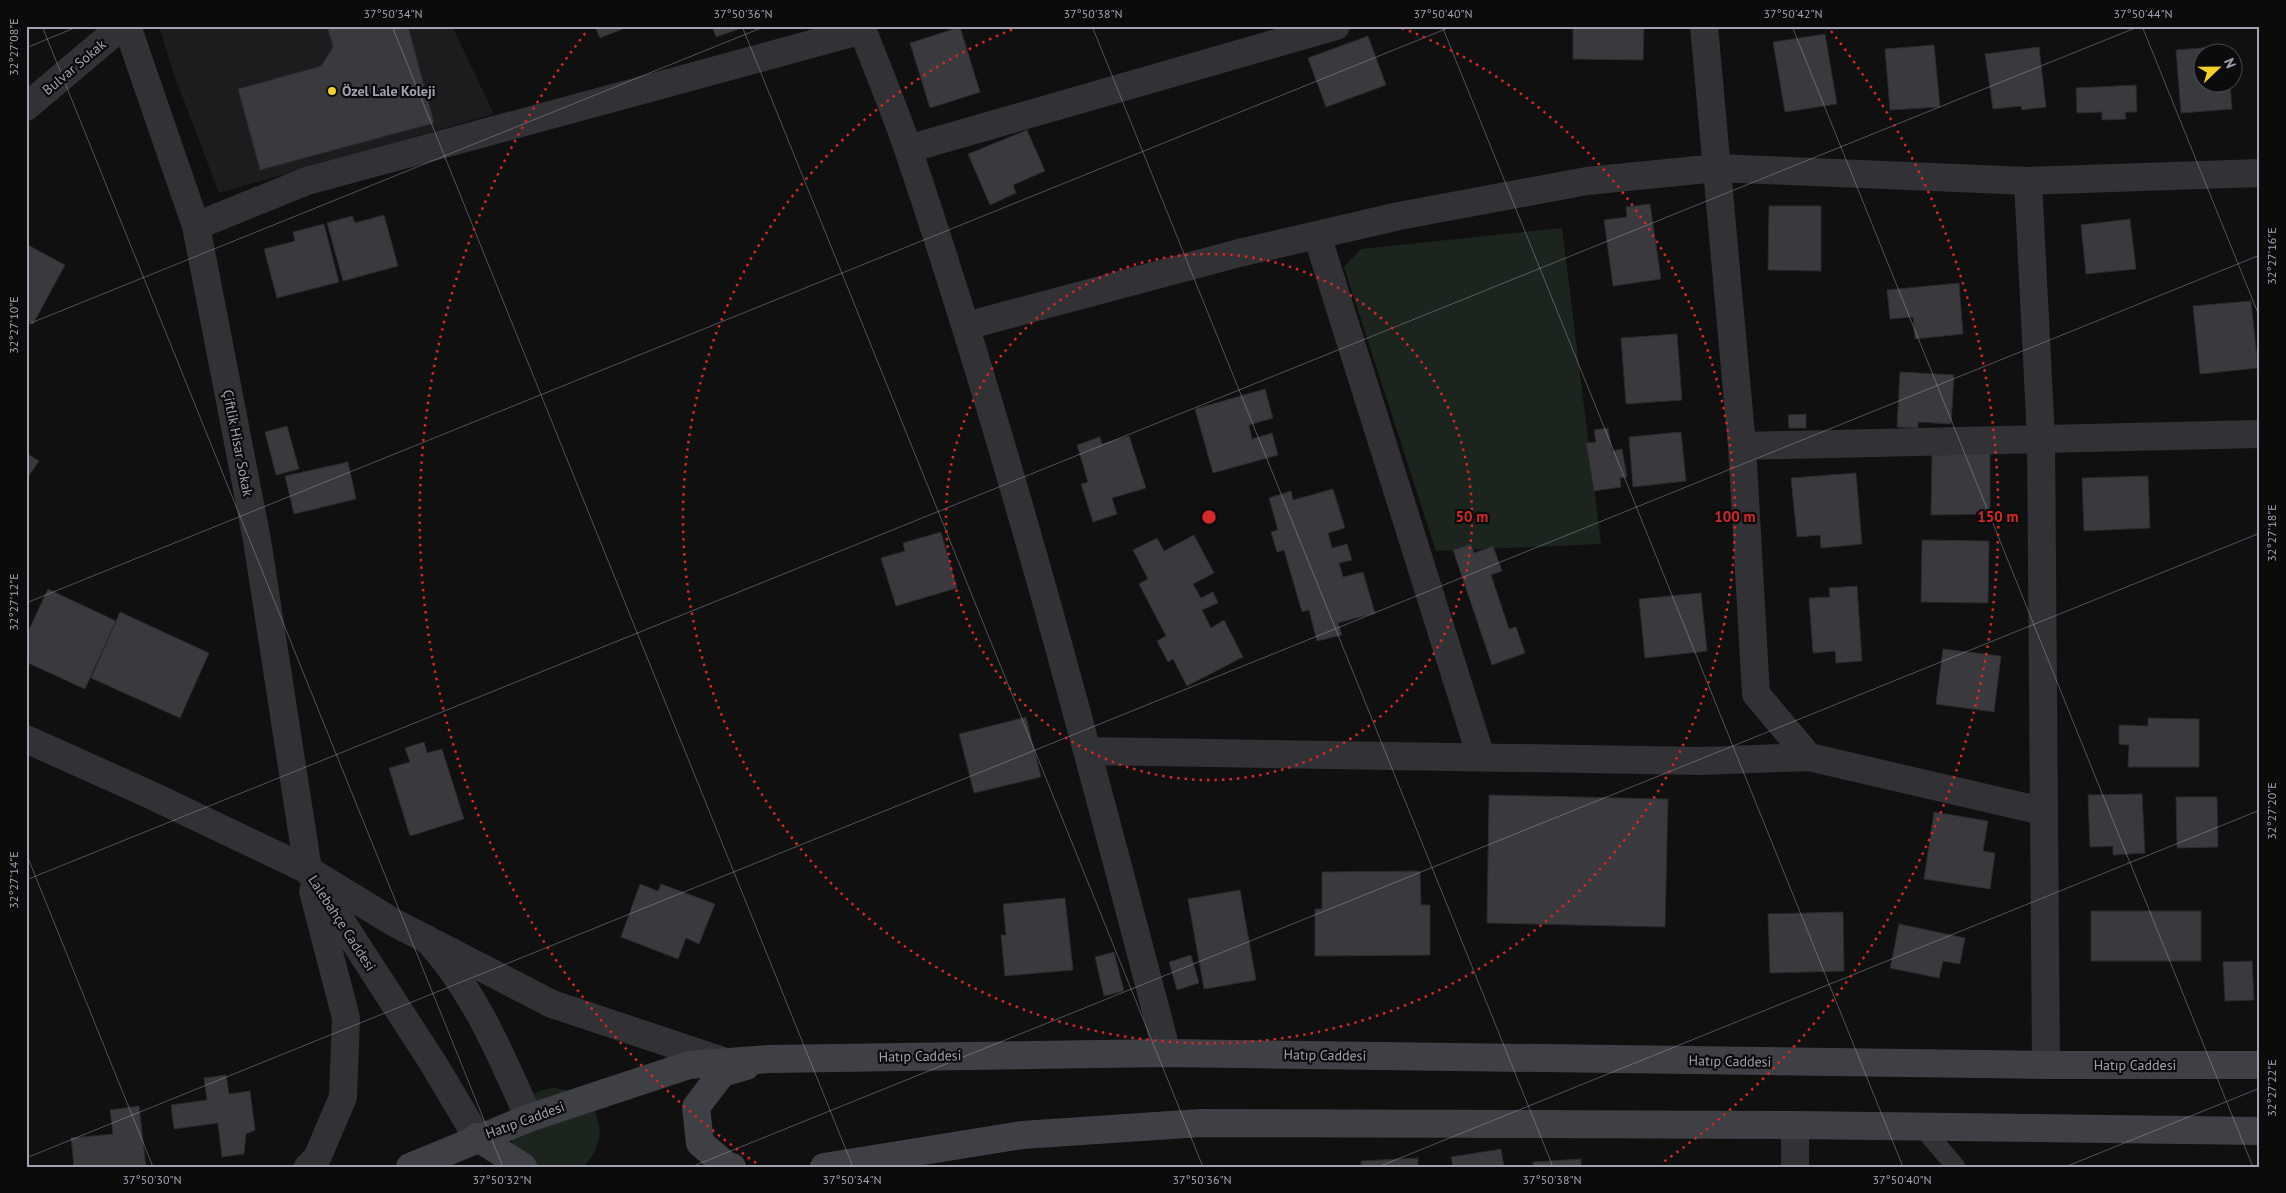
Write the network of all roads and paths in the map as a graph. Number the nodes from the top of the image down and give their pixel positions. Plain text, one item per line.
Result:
1 (122, 26) edge
2 (128, 26) edge
3 (1336, 26) edge
4 (1704, 26) edge
5 (862, 28) edge
6 (26, 107) edge
7 (908, 149) junction
8 (1717, 168) junction
9 (2260, 173) edge
10 (2028, 181) junction
11 (196, 226) junction
12 (1317, 235) junction
13 (966, 326) junction
14 (2260, 434) edge
15 (2041, 438) junction
16 (1742, 446) junction
17 (26, 739) edge
18 (1088, 751) junction
19 (1481, 757) junction
20 (1809, 757) junction
21 (2042, 812) junction
22 (308, 870) junction
23 (427, 939) junction
24 (1167, 1053) junction
25 (769, 1059) junction
26 (726, 1062) junction
27 (2046, 1065) junction
28 (2260, 1065) edge
29 (530, 1118) junction
30 (1795, 1125) junction
31 (1922, 1127) junction
32 (2260, 1130) edge
33 (477, 1137) junction
34 (308, 1167) edge
35 (410, 1167) edge
36 (523, 1167) edge
37 (732, 1167) edge
38 (824, 1167) edge
39 (1795, 1167) edge
40 (1956, 1167) edge

1 - 6 street, Bulvar Sokak
2 - 11 street, Çiftlik Hisar Sokak
3 - 7 street
4 - 8 street
5 - 7 street
5 - 11 street
7 - 13 street
8 - 10 street
8 - 12 street
8 - 16 street
9 - 10 street
10 - 15 street
11 - 22 street, Çiftlik Hisar Sokak
12 - 13 street
12 - 19 street
13 - 18 street
14 - 15 street
15 - 16 street
15 - 21 street
16 - 20 street
17 - 22 street, Lalebahçe Caddesi
18 - 19 street
18 - 24 street
19 - 20 street
20 - 21 street
21 - 27 street
22 - 23 street
22 - 33 street, Lalebahçe Caddesi
22 - 34 street, Çiftlik Hisar Sokak
23 - 26 street
23 - 29 street
24 - 25 main road, Hatıp Caddesi
24 - 27 main road, Hatıp Caddesi
25 - 26 main road, Hatıp Caddesi
25 - 37 main road
26 - 29 main road, Hatıp Caddesi
27 - 28 main road, Hatıp Caddesi
29 - 33 main road, Hatıp Caddesi
30 - 31 main road
30 - 38 main road
30 - 39 street
31 - 32 main road
31 - 40 lane
33 - 35 main road, Hatıp Caddesi
33 - 36 main road

